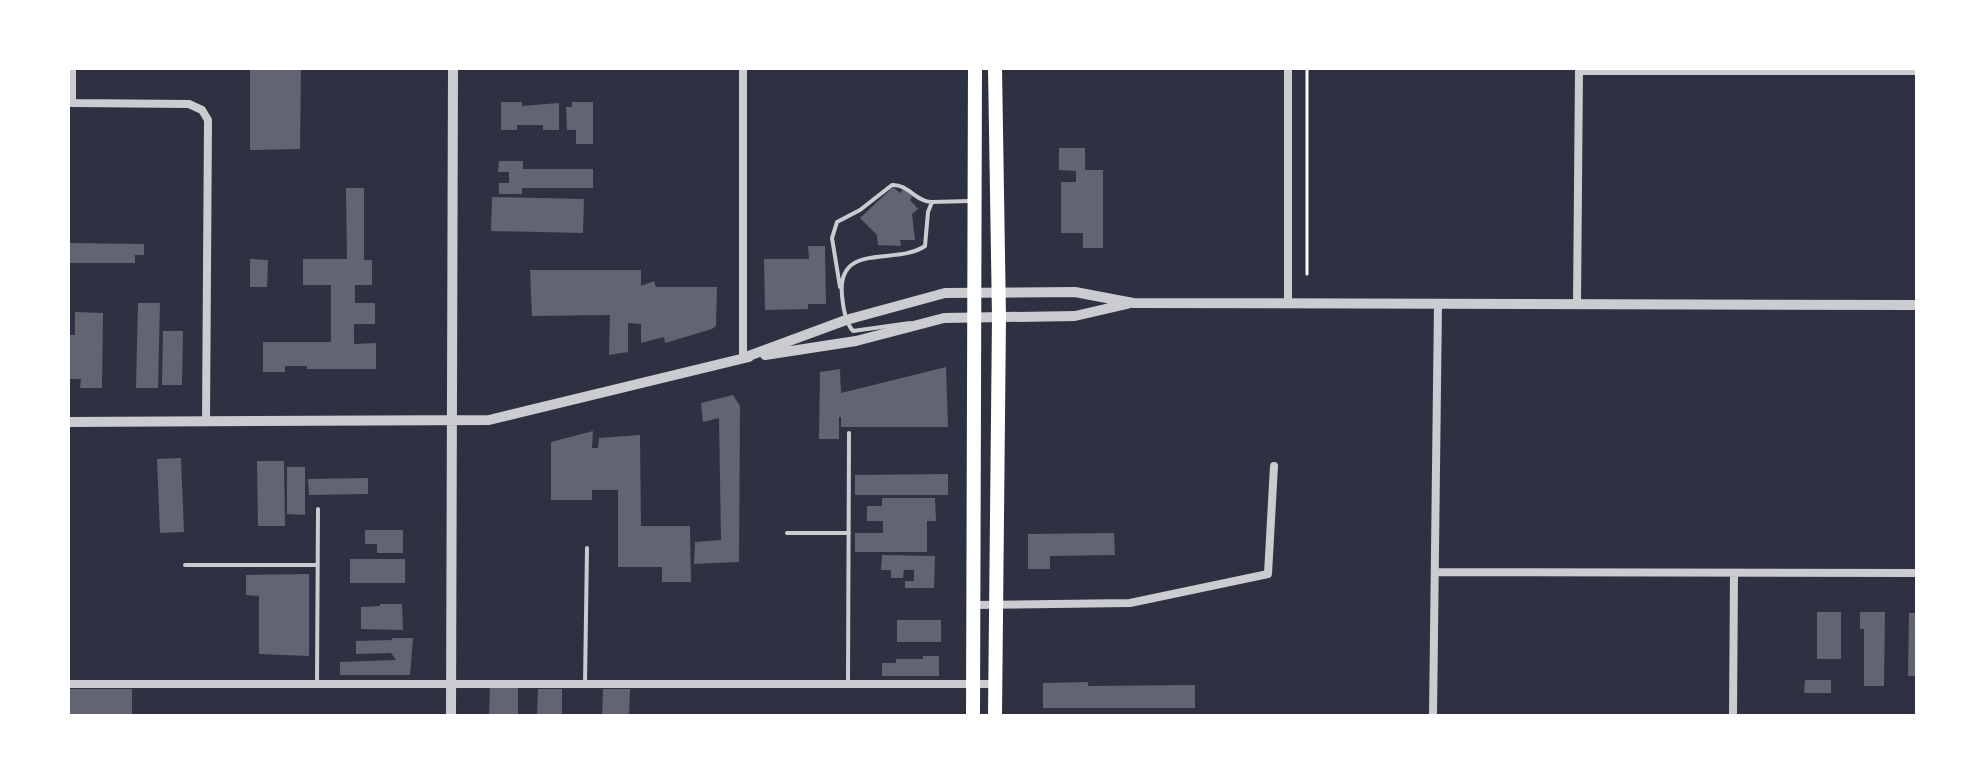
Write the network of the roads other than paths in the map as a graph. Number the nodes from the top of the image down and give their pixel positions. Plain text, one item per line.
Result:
1 (72, 68) edge
2 (453, 68) edge
3 (743, 68) edge
4 (975, 68) edge
5 (995, 68) edge
6 (1288, 68) edge
7 (1579, 70) edge
8 (1917, 71) edge
9 (973, 201) junction
10 (932, 202) junction
11 (973, 292) junction
12 (999, 292) junction
13 (842, 297) junction
14 (1133, 303) junction
15 (1288, 303) junction
16 (1438, 304) junction
17 (1577, 304) junction
18 (1917, 305) edge
19 (999, 317) junction
20 (972, 318) junction
21 (846, 320) junction
22 (923, 323) junction
23 (743, 358) junction
24 (452, 421) junction
25 (68, 422) edge
26 (206, 422) junction
27 (849, 433) dead end
28 (1274, 466) dead end
29 (318, 509) dead end
30 (787, 533) dead end
31 (849, 533) junction
32 (587, 548) dead end
33 (185, 565) dead end
34 (317, 565) junction
35 (1435, 572) junction
36 (1734, 573) junction
37 (1917, 573) edge
38 (996, 604) junction
39 (974, 605) junction
40 (68, 684) edge
41 (317, 684) junction
42 (451, 684) junction
43 (585, 684) junction
44 (848, 684) junction
45 (974, 684) junction
46 (995, 684) junction
47 (451, 716) edge
48 (973, 716) edge
49 (995, 716) edge
50 (1433, 716) edge
51 (1733, 716) edge

1 - 26 street
2 - 24 street
3 - 23 street
4 - 9 highway
5 - 12 highway
6 - 15 street
7 - 8 street
7 - 17 street
9 - 10 lane
9 - 11 highway
10 - 13 lane
10 - 13 lane
11 - 12 street
11 - 20 highway
11 - 21 street
12 - 14 street
12 - 19 highway
13 - 21 lane
14 - 15 street
14 - 19 street
15 - 16 street
16 - 17 street
16 - 35 street
17 - 18 street
19 - 20 street
19 - 38 highway
20 - 22 street
20 - 39 highway
21 - 22 lane
21 - 23 street
22 - 23 street
23 - 24 street
24 - 26 street
24 - 42 street
25 - 26 street
27 - 31 lane
28 - 38 street
29 - 34 lane
30 - 31 lane
31 - 44 lane
32 - 43 lane
33 - 34 lane
34 - 41 lane
35 - 36 street
35 - 50 street
36 - 37 street
36 - 51 street
38 - 39 street
38 - 46 highway
39 - 45 highway
40 - 41 street
41 - 42 street
42 - 43 street
42 - 47 street
43 - 44 street
44 - 45 street
45 - 46 street
45 - 48 highway
46 - 49 highway

